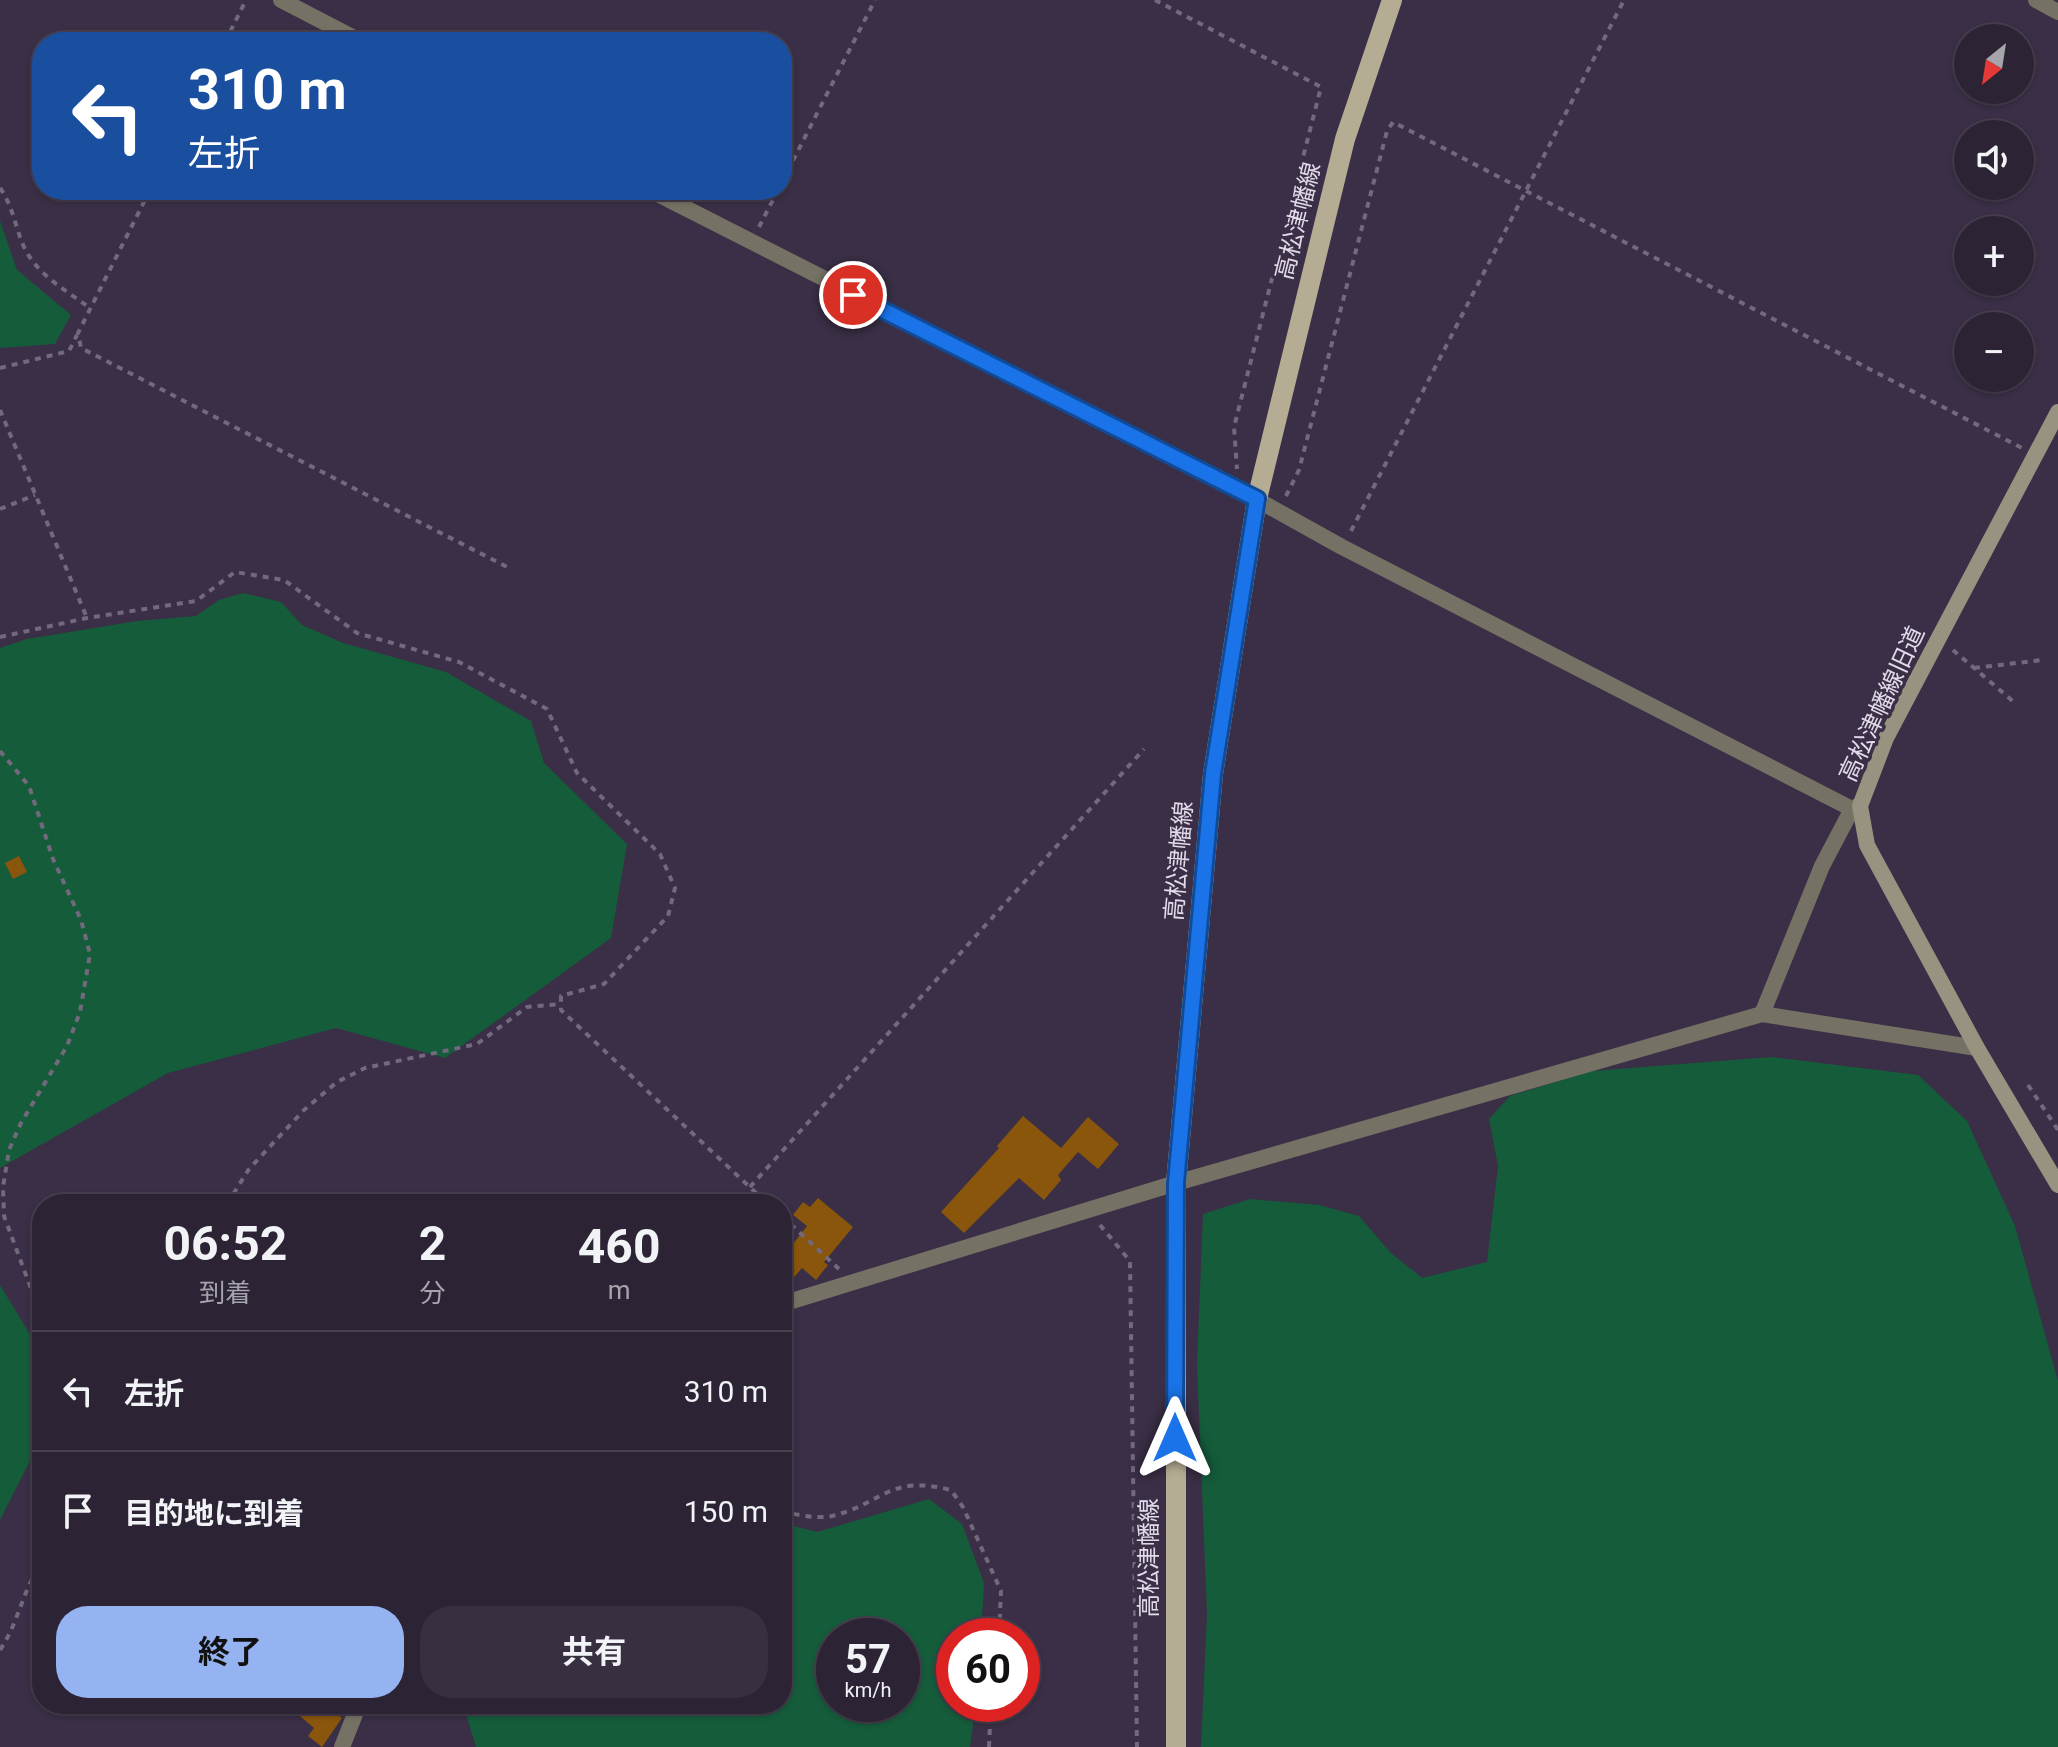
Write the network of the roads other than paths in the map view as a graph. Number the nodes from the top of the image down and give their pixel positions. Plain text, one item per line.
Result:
1 (281, 0) edge
2 (1392, 0) edge
3 (2036, 0) edge
4 (2058, 12) edge
5 (343, 32) edge
6 (669, 200) edge
7 (2058, 412) edge
8 (1257, 499) junction
9 (1856, 807) junction
10 (1762, 1014) junction
11 (1977, 1048) junction
12 (1176, 1183) junction
13 (2058, 1185) edge
14 (792, 1301) edge
15 (355, 1714) edge
16 (342, 1747) edge
17 (1176, 1747) edge

1 - 5 street
2 - 8 main road, 高松津幡線
3 - 4 street
6 - 8 street
7 - 9 street, 高松津幡線旧道
8 - 9 street
8 - 12 main road, 高松津幡線
9 - 10 street
9 - 11 street, 高松津幡線旧道
10 - 11 street
10 - 12 street
11 - 13 street, 高松津幡線旧道
12 - 14 street
12 - 17 main road, 高松津幡線
15 - 16 street

